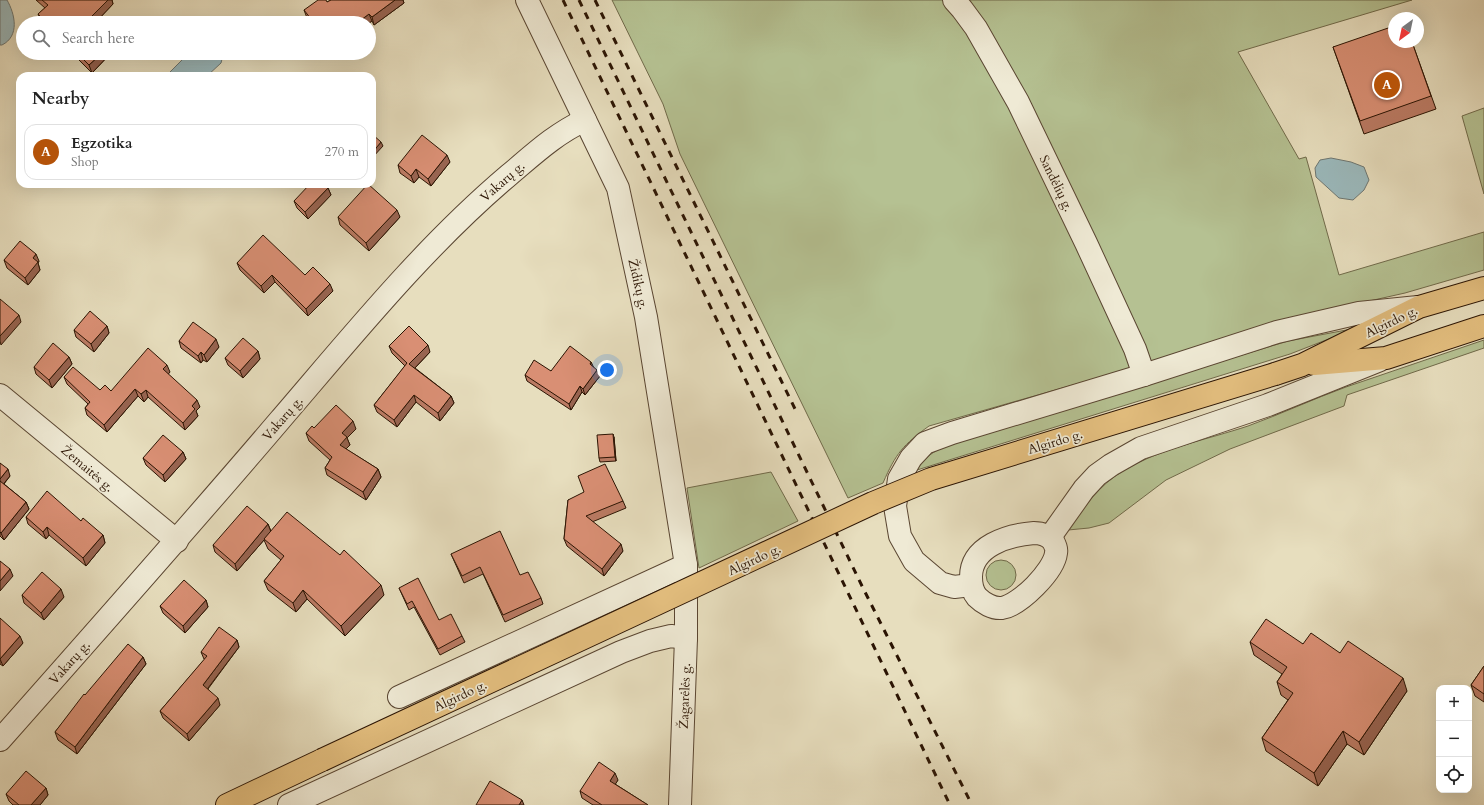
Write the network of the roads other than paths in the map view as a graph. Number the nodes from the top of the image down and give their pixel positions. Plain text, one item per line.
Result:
1 (527, 0) edge
2 (954, 0) edge
3 (585, 120) junction
4 (1484, 288) edge
5 (1419, 307) junction
6 (1484, 326) edge
7 (1386, 358) junction
8 (1302, 365) junction
9 (1144, 375) junction
10 (0, 395) edge
11 (1050, 537) junction
12 (177, 541) junction
13 (686, 565) junction
14 (971, 585) junction
15 (687, 586) joint
16 (686, 638) junction
17 (399, 697) dead end
18 (0, 740) edge
19 (226, 805) edge
20 (289, 805) edge
21 (680, 805) edge

1 - 3 street, Židikų g.
2 - 9 street, Sandėlių g.
3 - 12 street, Vakarų g.
3 - 13 street, Židikų g.
4 - 5 main road, Algirdo g.
5 - 8 main road, Algirdo g.
5 - 9 street
6 - 7 main road, Algirdo g.
7 - 8 main road, Algirdo g.
7 - 11 street
8 - 19 main road, Algirdo g., bridge
9 - 14 street
10 - 12 street, Žemaitės g.
11 - 14 street
11 - 14 street
12 - 18 street, Vakarų g.
13 - 15 street, Židikų g.
13 - 17 street
15 - 16 street, Žagarėlės g.
16 - 20 street
16 - 21 street, Žagarėlės g.

